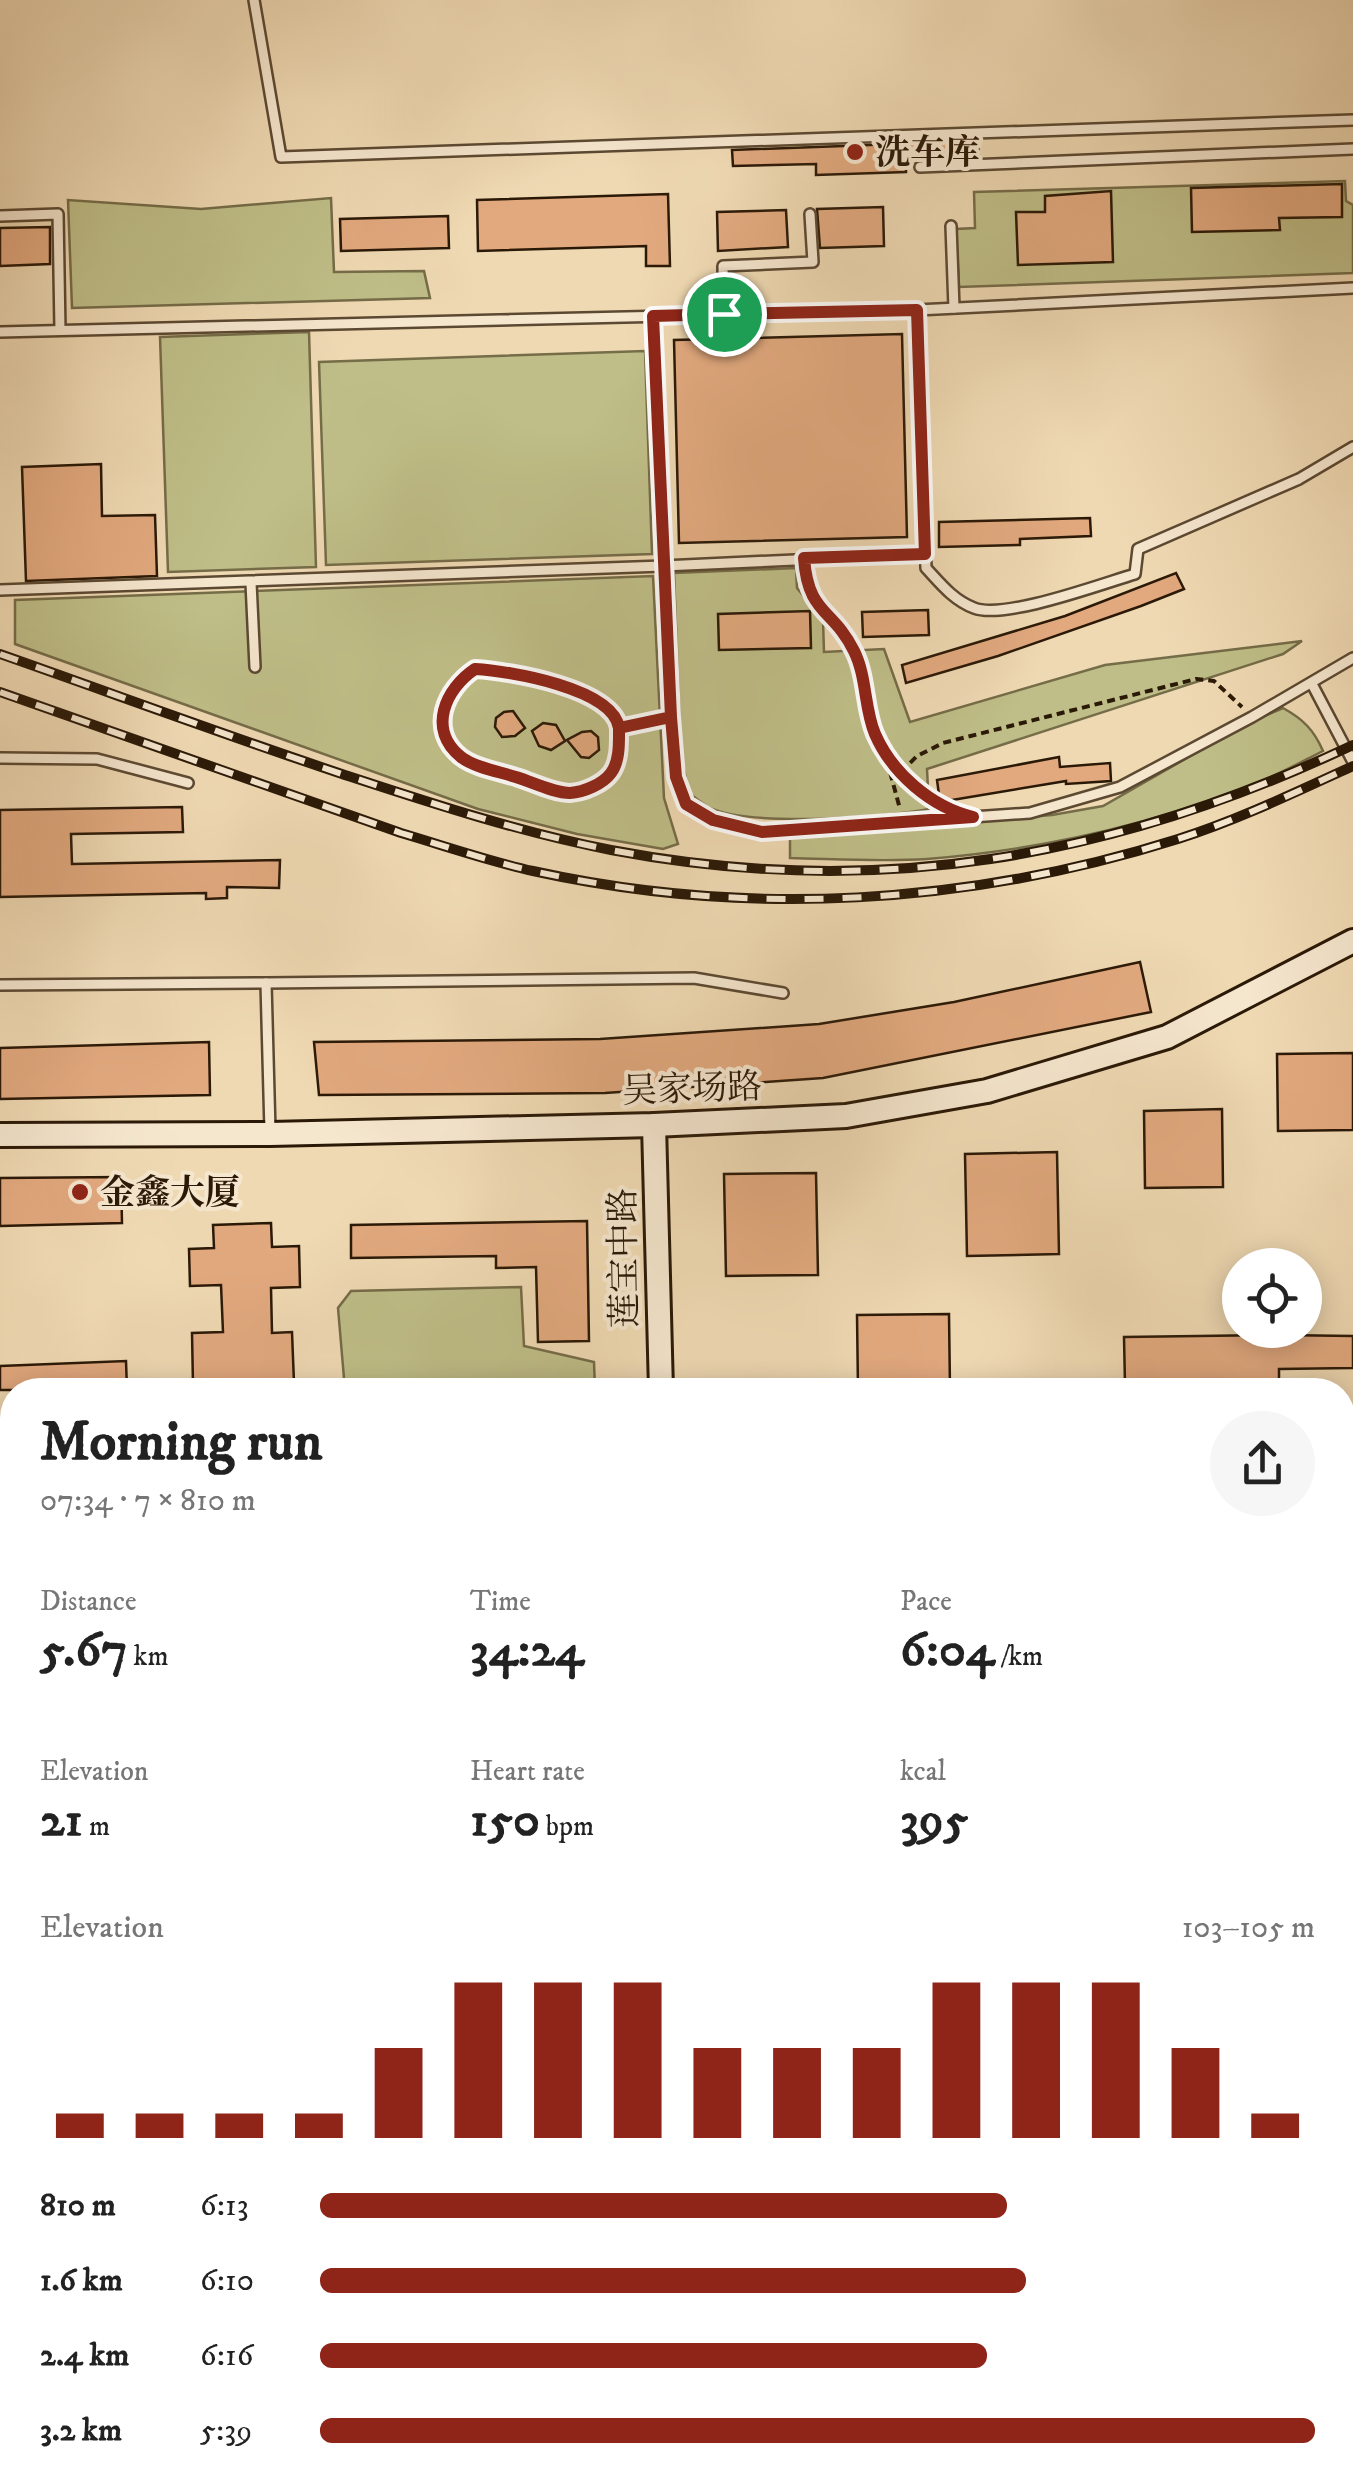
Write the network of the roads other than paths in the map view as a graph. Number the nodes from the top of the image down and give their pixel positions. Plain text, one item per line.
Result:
1 (254, 0) edge
2 (1353, 120) edge
3 (1353, 148) edge
4 (920, 167) dead end
5 (810, 214) dead end
6 (0, 216) edge
7 (951, 226) dead end
8 (1353, 288) edge
9 (954, 308) junction
10 (917, 310) junction
11 (724, 314) junction
12 (653, 316) junction
13 (60, 330) junction
14 (0, 332) edge
15 (1353, 448) edge
16 (925, 554) junction
17 (663, 566) junction
18 (251, 583) junction
19 (0, 590) edge
20 (1353, 658) edge
21 (255, 667) dead end
22 (1312, 684) junction
23 (671, 717) junction
24 (619, 728) junction
25 (0, 758) edge
26 (1353, 762) edge
27 (188, 782) dead end
28 (1353, 941) edge
29 (266, 984) junction
30 (0, 986) edge
31 (782, 993) dead end
32 (654, 1125) junction
33 (0, 1134) edge
34 (270, 1134) junction
35 (661, 1378) edge

1 - 2 lane
3 - 4 lane
5 - 11 lane
6 - 13 lane
7 - 9 lane
8 - 9 lane
9 - 10 lane
10 - 11 lane
10 - 16 lane
11 - 12 lane
12 - 13 lane
12 - 17 lane
13 - 14 lane
15 - 16 lane
16 - 17 lane
17 - 18 lane
17 - 23 lane
18 - 19 lane
18 - 21 lane
20 - 22 lane
22 - 23 lane
22 - 26 lane
23 - 24 lane
24 - 24 lane
25 - 27 lane
28 - 32 street, 吴家场路
29 - 30 lane
29 - 31 lane
29 - 34 lane
32 - 34 street, 吴家场路
32 - 35 street, 莲宝中路
33 - 34 street, 吴家场路

